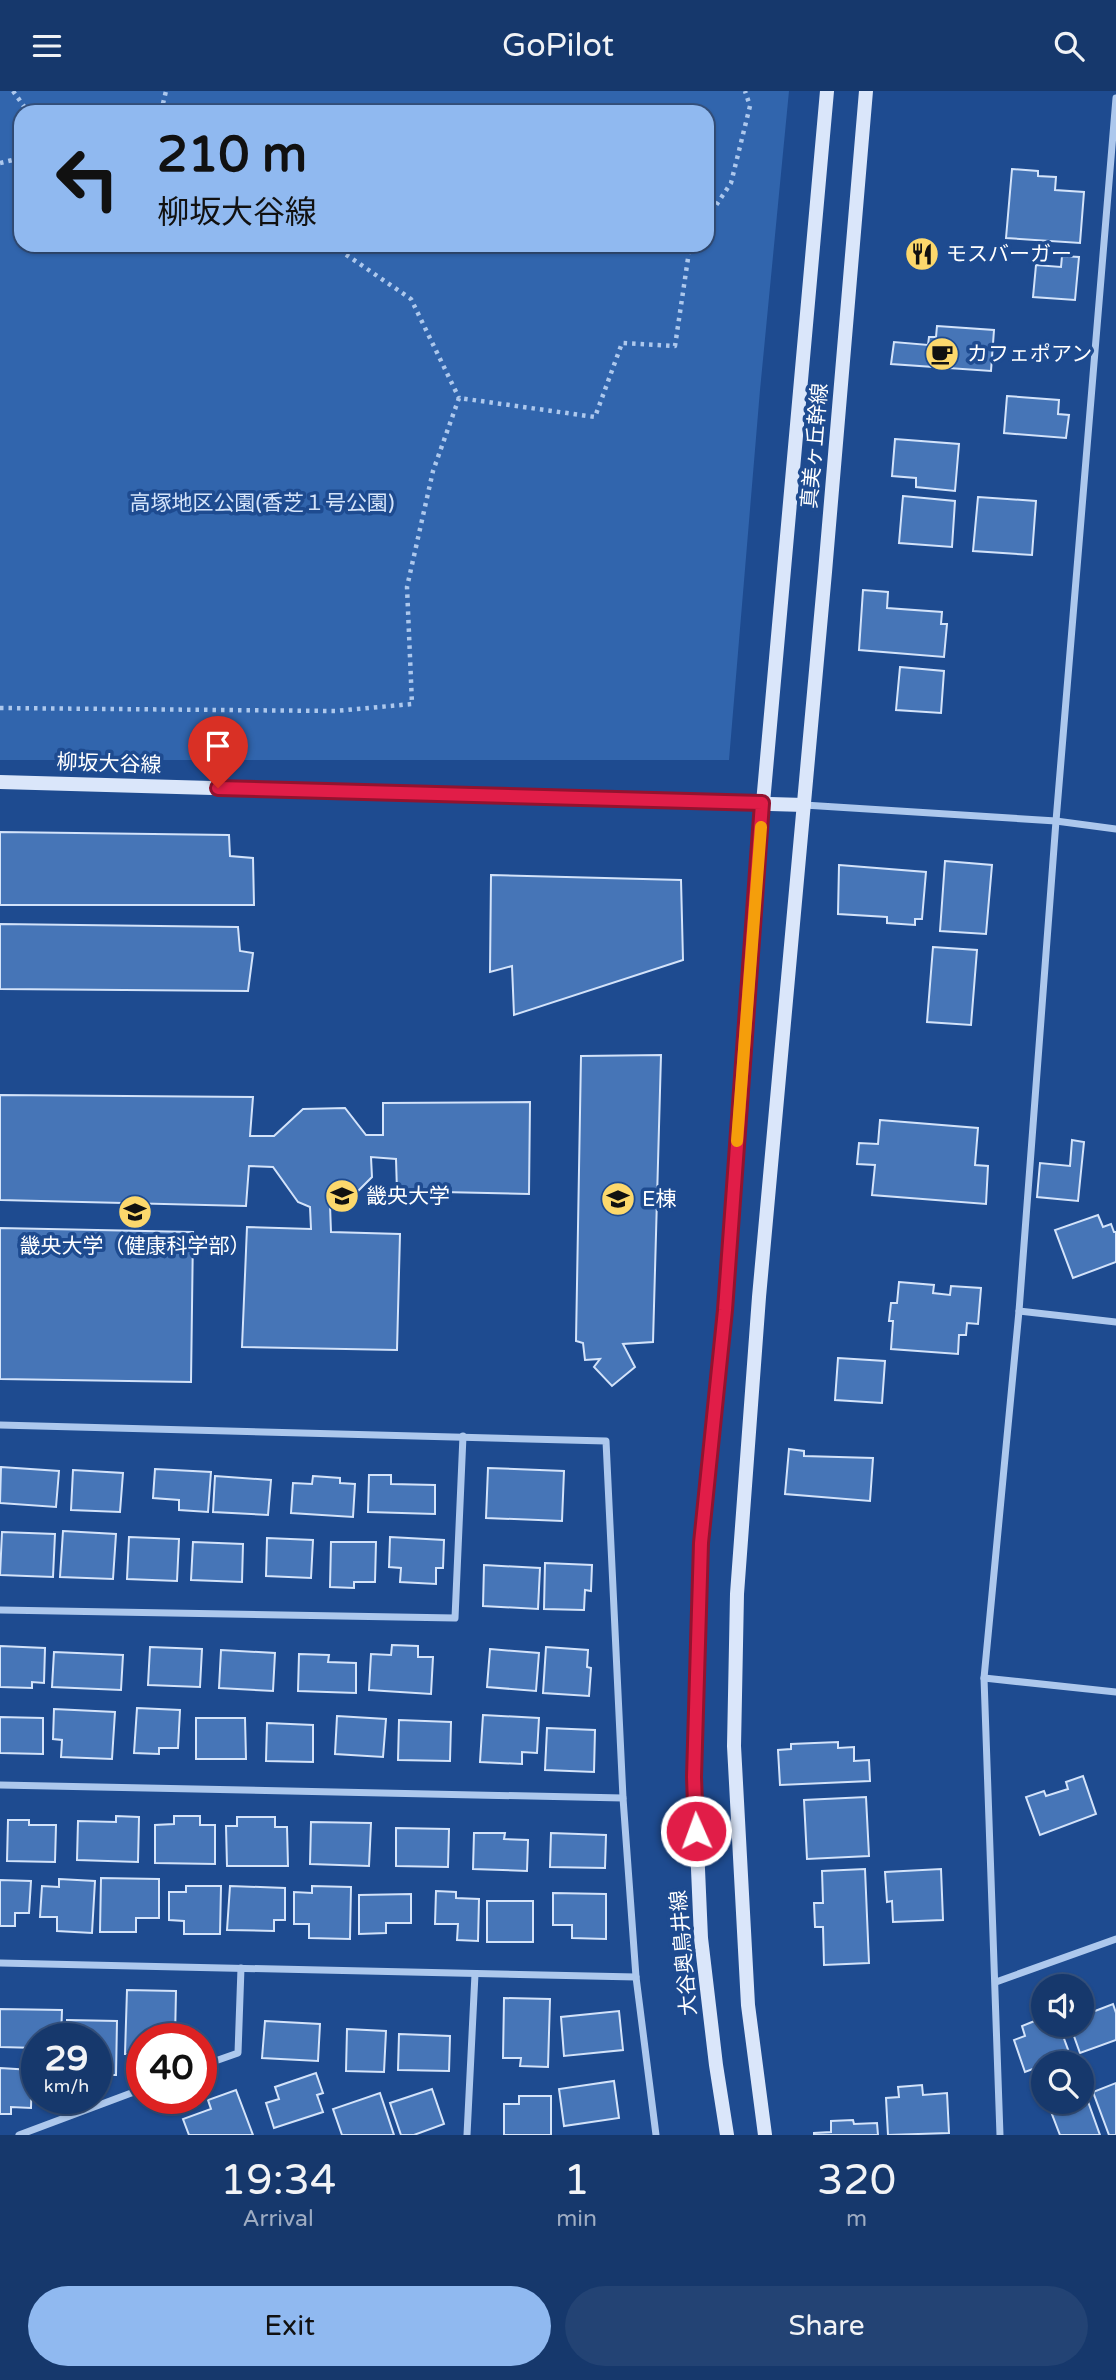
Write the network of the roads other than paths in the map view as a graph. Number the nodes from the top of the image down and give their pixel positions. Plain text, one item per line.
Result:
1 (828, 91) edge
2 (866, 91) edge
3 (1116, 98) edge
4 (0, 782) edge
5 (762, 803) junction
6 (804, 805) junction
7 (1056, 821) junction
8 (1116, 829) edge
9 (1019, 1311) junction
10 (1116, 1322) edge
11 (0, 1425) edge
12 (463, 1436) junction
13 (0, 1610) edge
14 (984, 1678) junction
15 (1116, 1692) edge
16 (0, 1785) edge
17 (623, 1798) junction
18 (1116, 1939) edge
19 (0, 1963) edge
20 (241, 1968) junction
21 (475, 1974) junction
22 (636, 1977) junction
23 (996, 1982) junction
24 (217, 2060) edge
25 (126, 2095) edge
26 (19, 2135) edge
27 (467, 2135) edge
28 (656, 2135) edge
29 (727, 2135) edge
30 (765, 2135) edge
31 (1000, 2135) edge

1 - 5 street, 真美ヶ丘幹線
2 - 6 street, 真美ヶ丘幹線
3 - 7 street
4 - 5 street, 柳坂大谷線
5 - 6 street, 柳坂大谷線
5 - 29 street, 大谷奥鳥井線
6 - 7 street
6 - 30 street
7 - 8 street
7 - 9 street
9 - 10 street
9 - 14 street
11 - 12 street
12 - 13 street
12 - 17 street
14 - 15 street
14 - 23 street
16 - 17 street
17 - 22 street
18 - 23 street
19 - 20 street
20 - 21 street
20 - 24 street
21 - 22 street
21 - 27 street
22 - 28 street
23 - 31 street
25 - 26 street

